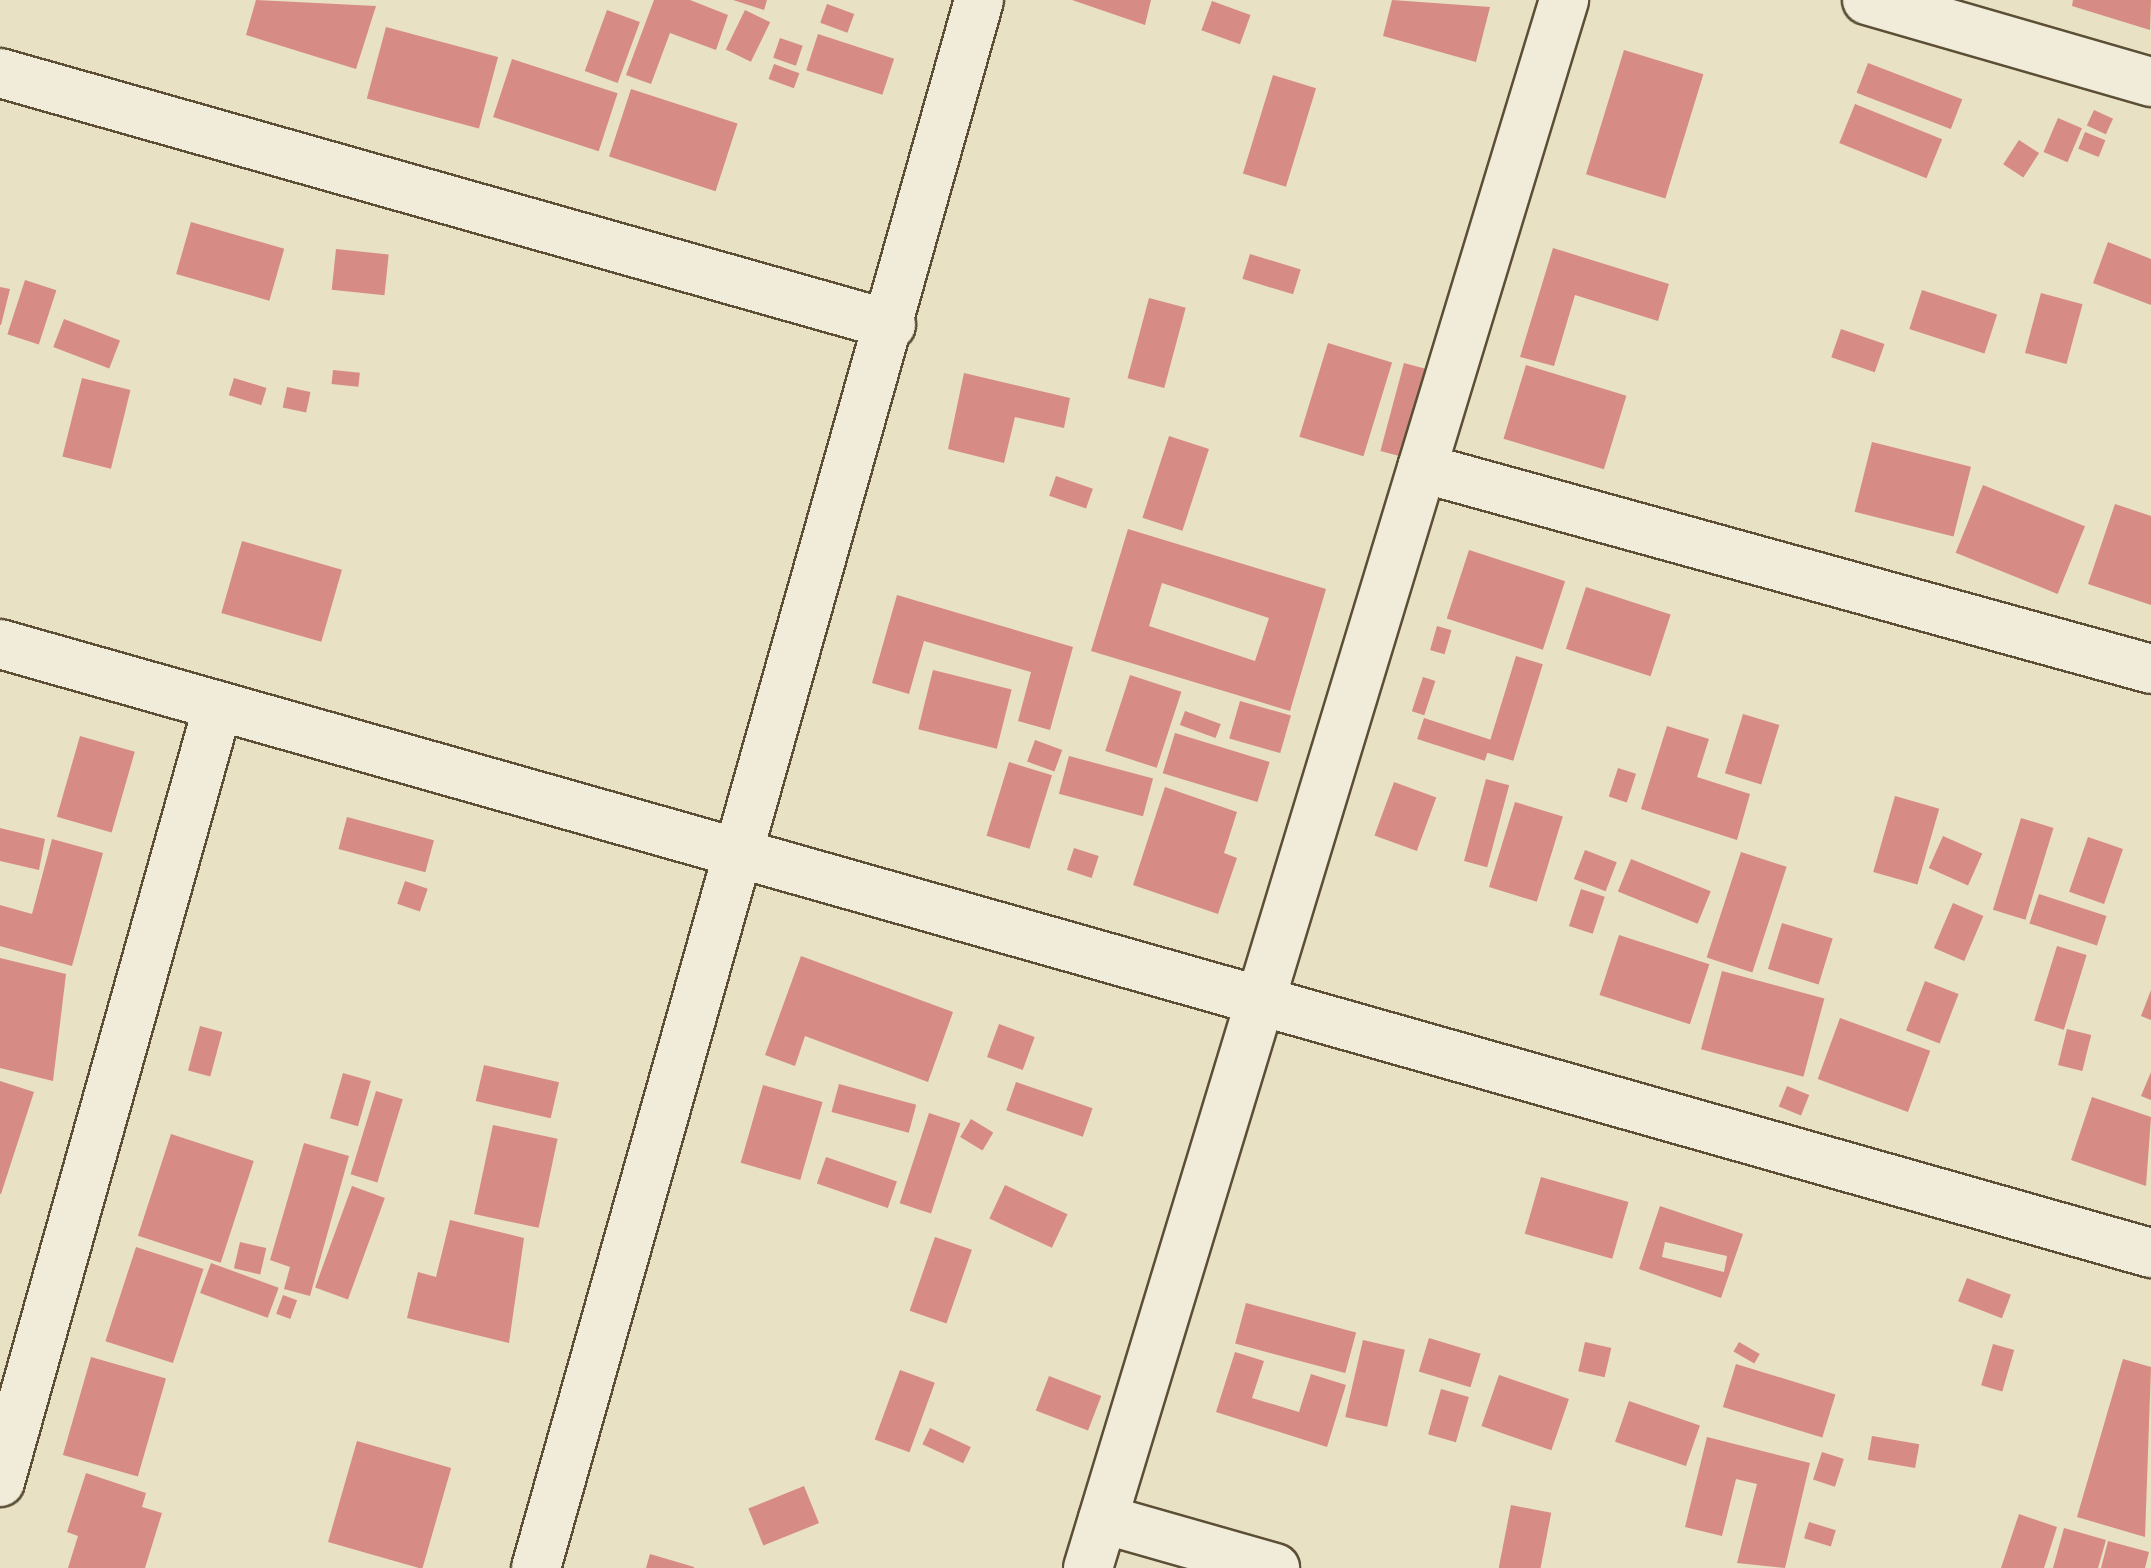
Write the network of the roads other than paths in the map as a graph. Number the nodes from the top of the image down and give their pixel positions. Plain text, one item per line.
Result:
1 (979, 0) edge
2 (1564, 0) edge
3 (1867, 0) edge
4 (0, 73) edge
5 (2151, 82) edge
6 (891, 325) junction
7 (1422, 468) junction
8 (0, 644) edge
9 (2151, 669) edge
10 (218, 706) junction
11 (740, 854) junction
12 (1260, 1001) junction
13 (2151, 1253) edge
14 (0, 1482) edge
15 (1103, 1519) junction
16 (536, 1568) edge
17 (1088, 1568) edge
18 (1275, 1568) edge

1 - 6 street
2 - 7 street
3 - 5 street
4 - 6 street
6 - 11 street
7 - 9 street
7 - 12 street
8 - 10 street
10 - 11 street
10 - 14 street
11 - 12 street
11 - 16 street
12 - 13 street
12 - 15 street
15 - 17 street
15 - 18 street

